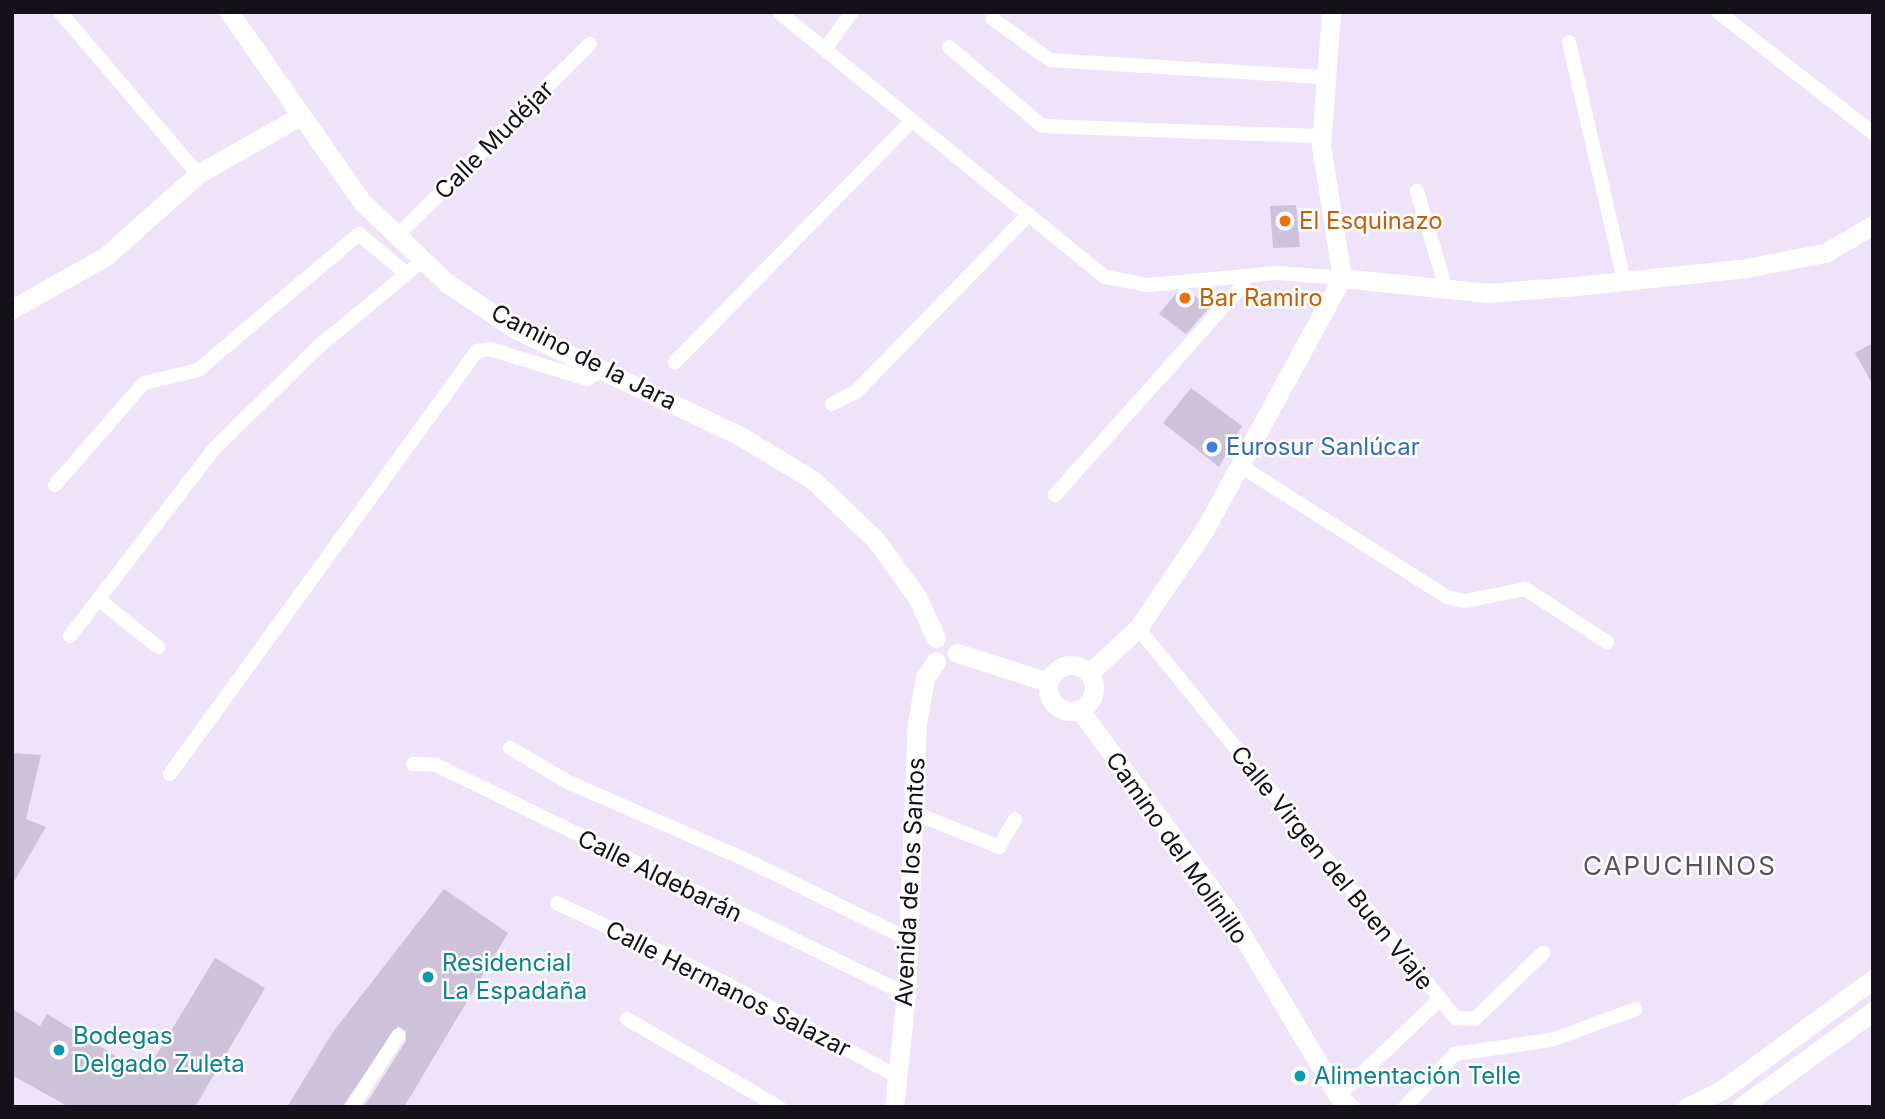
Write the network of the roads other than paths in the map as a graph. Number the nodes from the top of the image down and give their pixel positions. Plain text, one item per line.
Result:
1 (60, 12) edge
2 (229, 12) edge
3 (852, 12) edge
4 (1331, 12) edge
5 (1718, 12) edge
6 (780, 13) edge
7 (993, 19) dead end
8 (1569, 42) dead end
9 (590, 44) dead end
10 (949, 47) dead end
11 (825, 49) junction
12 (1323, 77) junction
13 (300, 116) junction
14 (913, 120) junction
15 (1873, 133) edge
16 (1321, 136) junction
17 (198, 174) junction
18 (1417, 191) dead end
19 (1029, 214) junction
20 (1873, 225) edge
21 (397, 236) junction
22 (423, 260) junction
23 (407, 274) junction
24 (1242, 276) junction
25 (1342, 278) junction
26 (1624, 281) junction
27 (1446, 289) junction
28 (12, 309) edge
29 (675, 362) dead end
30 (605, 368) junction
31 (832, 404) dead end
32 (1239, 465) junction
33 (55, 485) dead end
34 (1055, 495) dead end
35 (97, 599) junction
36 (1138, 628) junction
37 (70, 636) dead end
38 (936, 638) junction
39 (1607, 642) dead end
40 (158, 647) dead end
41 (957, 653) junction
42 (936, 661) junction
43 (1088, 673) junction
44 (1048, 682) junction
45 (1079, 709) junction
46 (510, 748) dead end
47 (413, 764) dead end
48 (170, 774) dead end
49 (912, 812) junction
50 (1015, 819) dead end
51 (556, 903) dead end
52 (908, 939) junction
53 (1543, 953) dead end
54 (1873, 979) edge
55 (906, 994) junction
56 (1440, 1000) junction
57 (1636, 1009) dead end
58 (1873, 1011) edge
59 (627, 1019) dead end
60 (398, 1036) dead end
61 (898, 1077) junction
62 (1342, 1103) edge
63 (352, 1107) edge
64 (779, 1107) edge
65 (894, 1107) edge
66 (1405, 1107) edge
67 (1687, 1107) edge
68 (1741, 1107) edge

1 - 17 street
2 - 13 street, Camino de la Jara
3 - 11 street
4 - 12 street
5 - 15 street
6 - 11 street
7 - 12 street
8 - 26 street
9 - 21 street, Calle Mudéjar
10 - 16 street
11 - 14 street
12 - 16 street
13 - 17 street
13 - 21 street, Camino de la Jara
14 - 19 street
14 - 29 street
16 - 25 street
17 - 28 street
18 - 27 street
19 - 24 street
19 - 31 street
20 - 26 street
21 - 22 street, Camino de la Jara
22 - 23 street
22 - 30 street, Camino de la Jara
23 - 33 street
23 - 35 street
24 - 25 street
24 - 34 street
25 - 27 street
25 - 32 street
26 - 27 street
30 - 38 street, Camino de la Jara
30 - 48 street
32 - 36 street
32 - 39 street
35 - 37 street
35 - 40 street
36 - 43 street
36 - 56 street, Calle Virgen del Buen Viaje
38 - 41 street
38 - 42 street
41 - 42 street
41 - 44 street
42 - 49 street, Avenida de los Santos
43 - 44 street
43 - 45 street
44 - 45 street
45 - 62 street, Camino del Molinillo
46 - 52 street
47 - 55 street, Calle Aldebarán
49 - 50 street
49 - 52 street, Avenida de los Santos
51 - 61 street, Calle Hermanos Salazar
52 - 55 street, Avenida de los Santos
53 - 56 street, Calle Virgen del Buen Viaje
54 - 67 street
55 - 61 street, Avenida de los Santos
56 - 62 street
57 - 66 street
58 - 68 street
59 - 64 street
60 - 63 street
61 - 65 street, Avenida de los Santos

